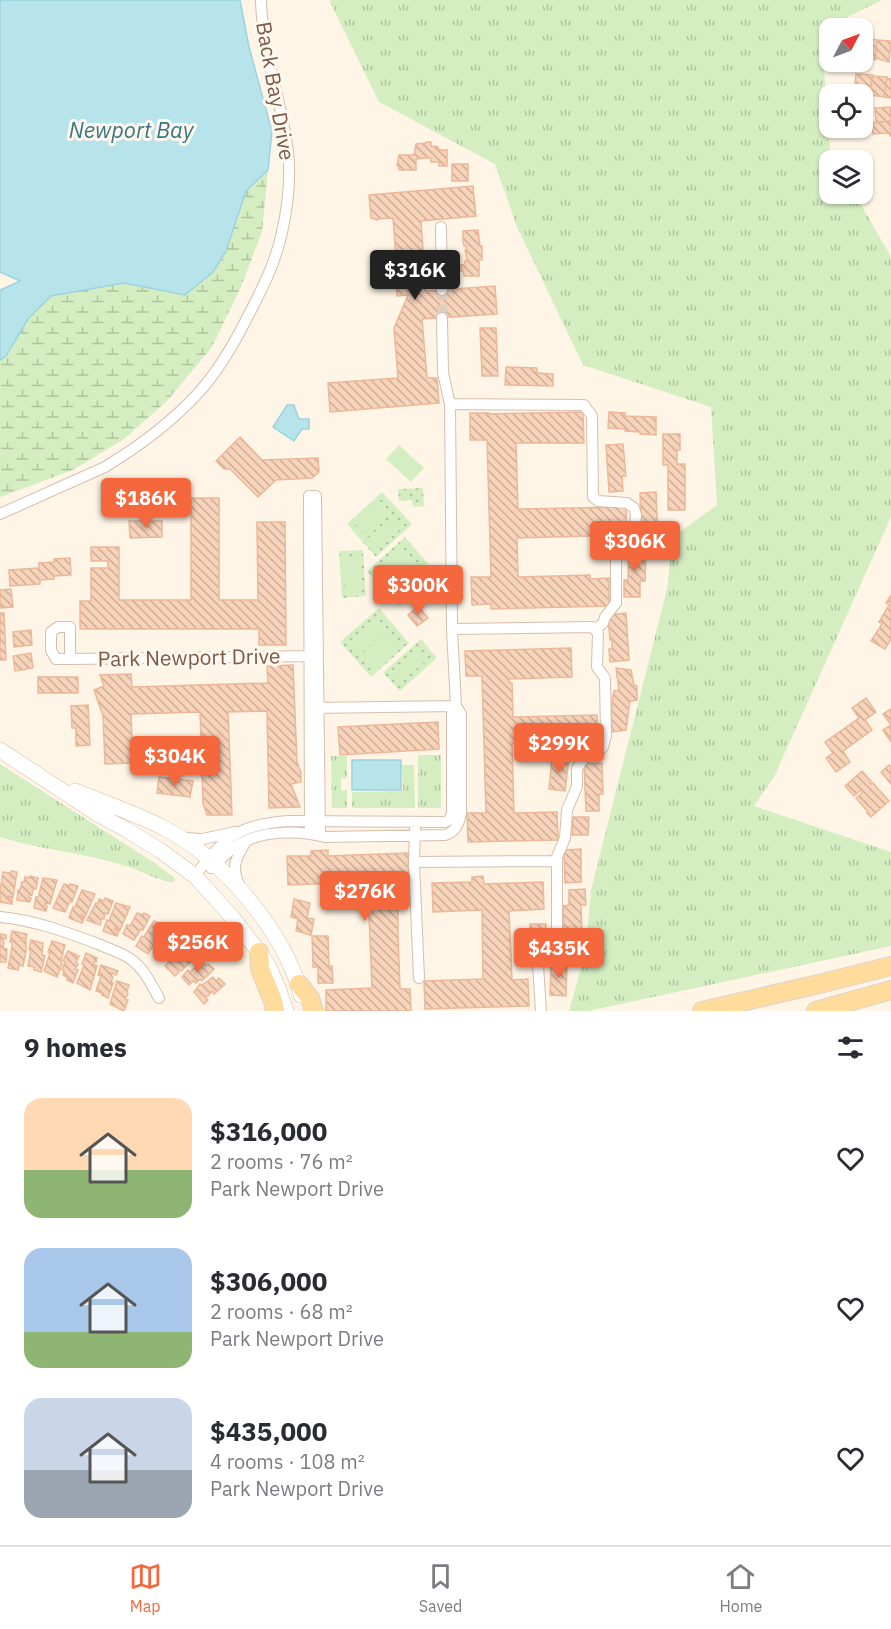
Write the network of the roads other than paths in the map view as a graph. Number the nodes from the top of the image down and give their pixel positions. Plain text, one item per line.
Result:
1 (261, 0) edge
2 (441, 227) dead end
3 (442, 290) tunnel mouth
4 (442, 318) tunnel mouth
5 (450, 404) junction
6 (0, 514) edge
7 (452, 628) junction
8 (595, 630) junction
9 (314, 656) junction
10 (69, 659) dead end
11 (456, 706) junction
12 (314, 708) junction
13 (0, 750) edge
14 (44, 779) junction
15 (315, 822) junction
16 (415, 822) junction
17 (453, 824) junction
18 (239, 832) junction
19 (315, 835) junction
20 (415, 836) junction
21 (179, 837) junction
22 (247, 841) junction
23 (212, 861) junction
24 (557, 861) junction
25 (414, 862) junction
26 (195, 876) junction
27 (242, 891) junction
28 (0, 917) edge
29 (258, 952) junction
30 (891, 966) edge
31 (419, 978) dead end
32 (298, 984) junction
33 (891, 990) edge
34 (159, 998) dead end
35 (274, 1011) edge
36 (286, 1011) edge
37 (306, 1011) edge
38 (314, 1011) edge
39 (541, 1011) edge
40 (702, 1011) edge
41 (816, 1011) edge

1 - 6 street, Back Bay Drive
2 - 3 street
4 - 5 street
5 - 7 street
5 - 8 street
7 - 8 street
7 - 11 street
8 - 24 street
9 - 9 street, Park Newport Drive
9 - 10 street, Park Newport Drive
9 - 12 street, Park Newport Drive
11 - 12 street
11 - 17 street
12 - 15 street, Park Newport Drive
13 - 14 street
14 - 21 street
14 - 26 street
15 - 16 street
15 - 18 street
15 - 19 street, Park Newport Drive
16 - 17 street
16 - 20 street
17 - 20 street
18 - 21 street
18 - 23 street
19 - 20 street
19 - 22 street
20 - 25 street
21 - 23 street
22 - 23 street
22 - 27 street
23 - 26 street
23 - 27 street
24 - 25 street
24 - 39 street
25 - 31 street
26 - 29 street
27 - 32 street
28 - 34 street
29 - 35 main road
29 - 36 street
30 - 40 main road
32 - 37 street
32 - 38 main road
33 - 41 main road

